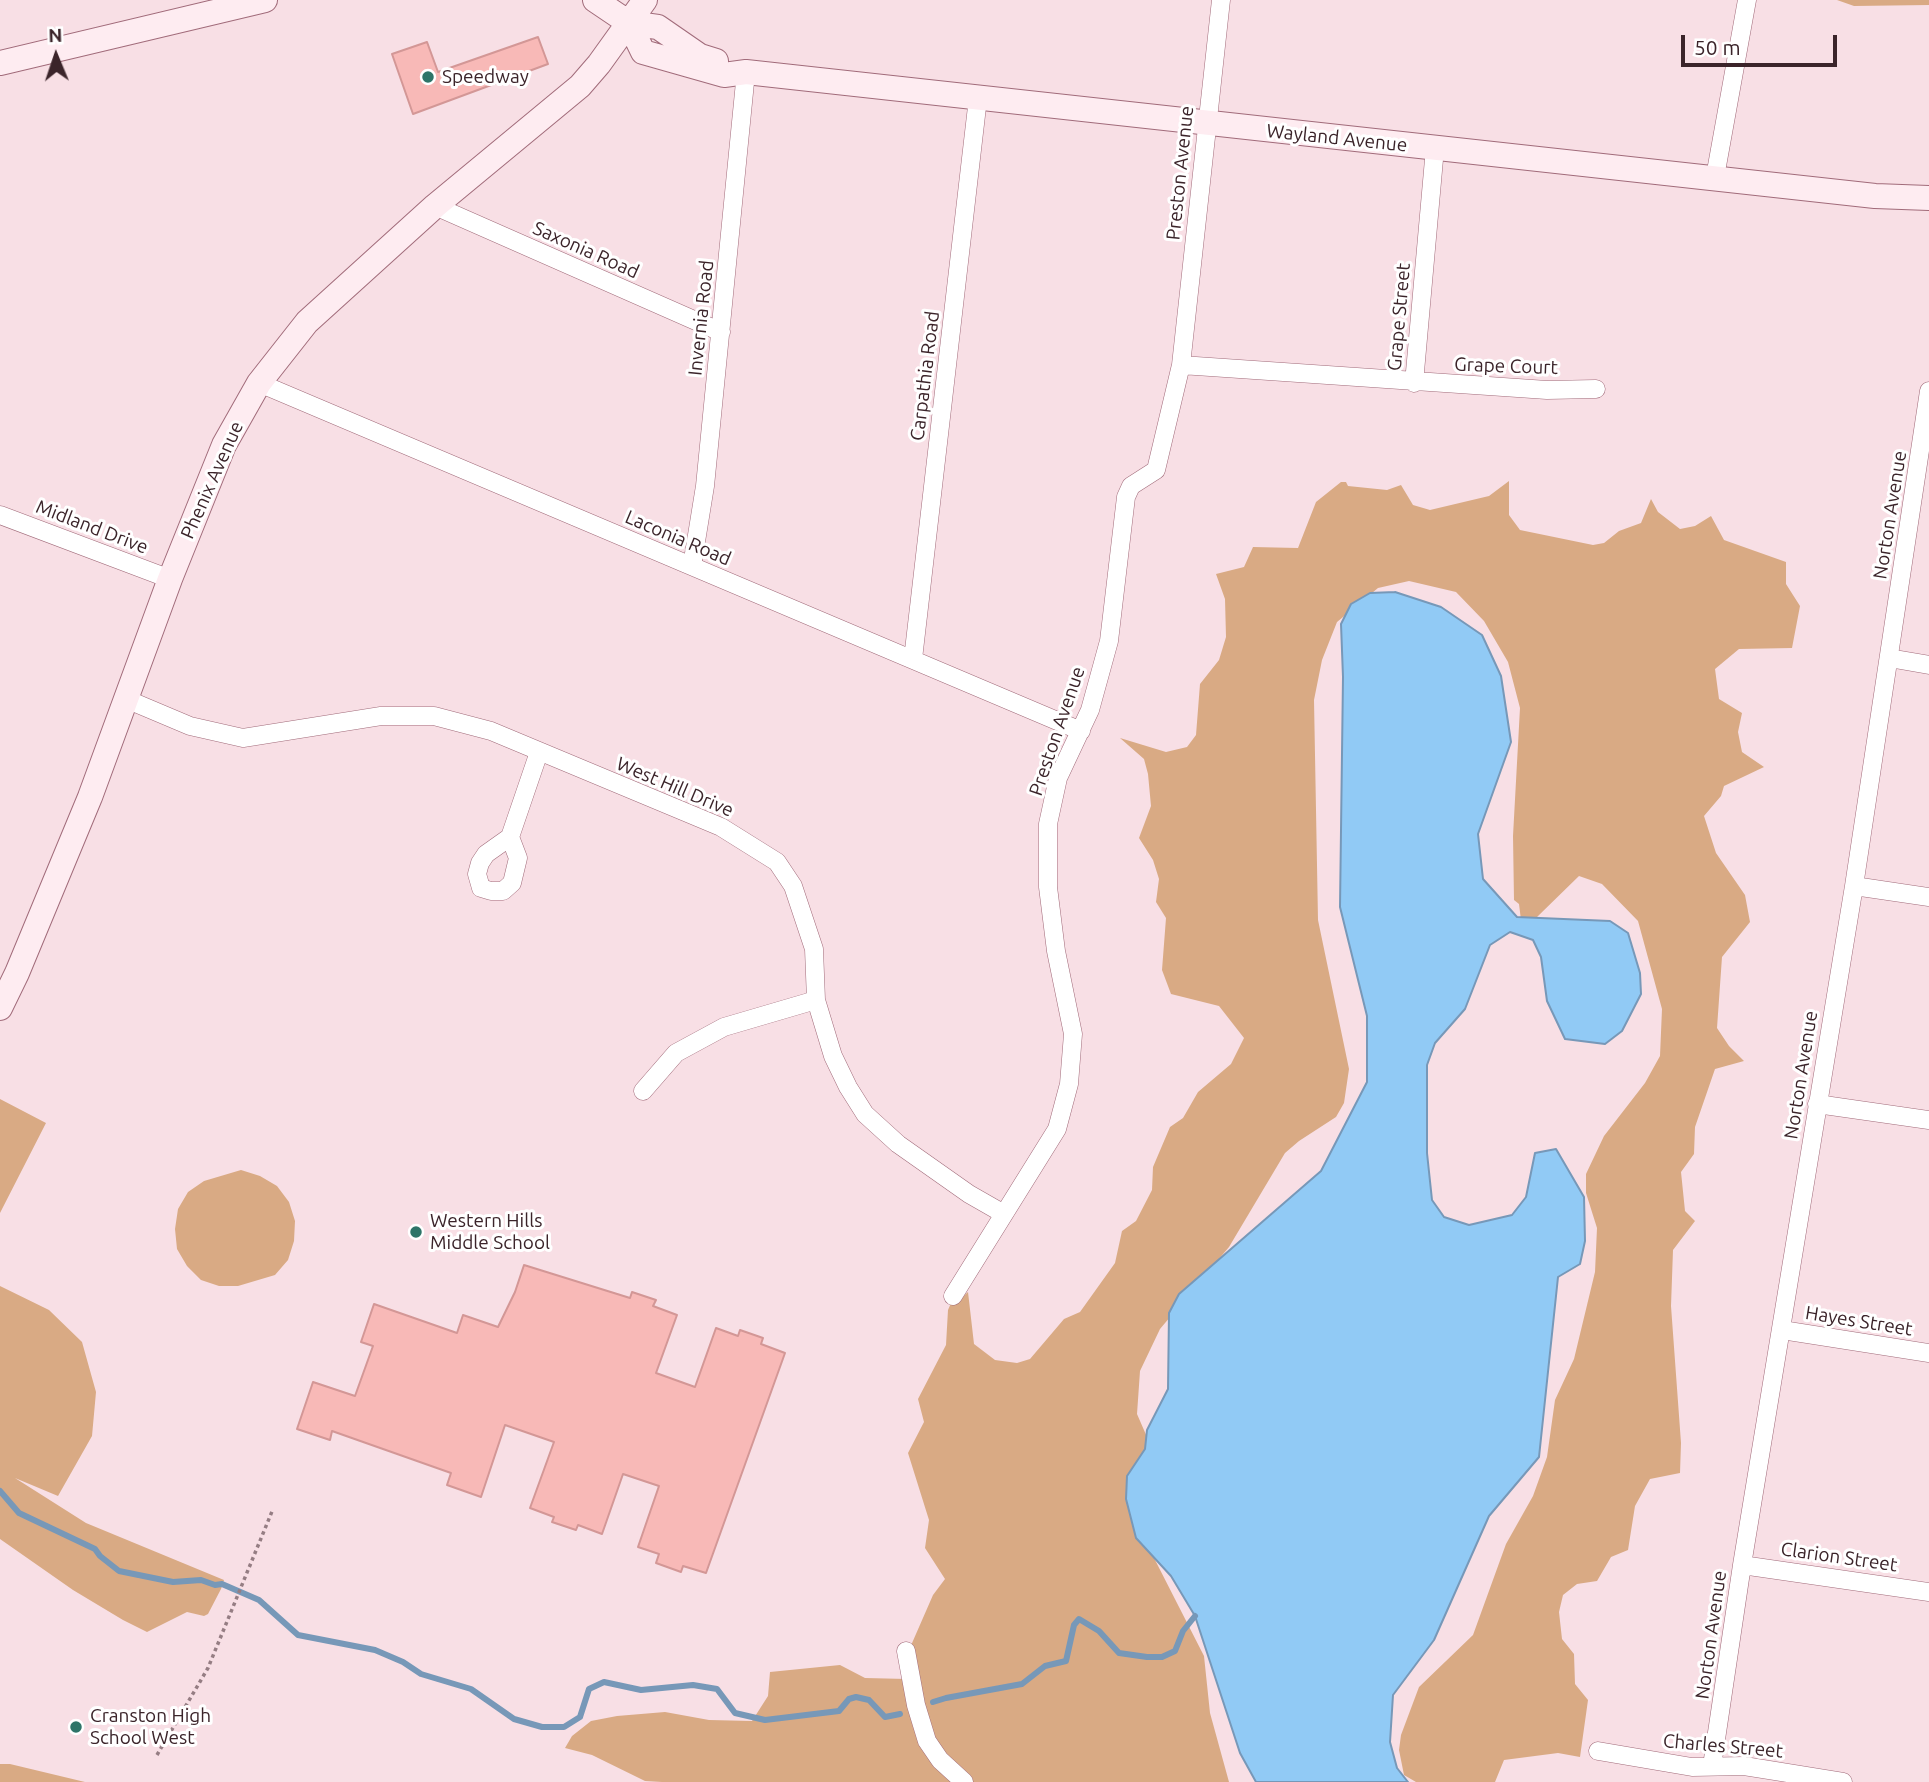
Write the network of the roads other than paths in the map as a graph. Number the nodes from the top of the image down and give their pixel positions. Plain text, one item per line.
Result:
1 (265, 0) edge
2 (595, 0) edge
3 (645, 0) edge
4 (1221, 0) edge
5 (1747, 0) edge
6 (629, 23) junction
7 (0, 63) edge
8 (746, 72) junction
9 (978, 98) junction
10 (1206, 124) junction
11 (1435, 148) junction
12 (1715, 177) junction
13 (1929, 198) edge
14 (435, 206) junction
15 (721, 332) junction
16 (1181, 365) junction
17 (259, 383) junction
18 (1415, 383) junction
19 (1596, 389) dead end
20 (1929, 391) edge
21 (1926, 434) edge
22 (0, 515) edge
23 (692, 566) junction
24 (170, 579) junction
25 (1889, 658) junction
26 (913, 659) junction
27 (1929, 665) edge
28 (126, 699) junction
29 (1081, 731) junction
30 (539, 752) junction
31 (510, 837) dead end
32 (1854, 886) junction
33 (1929, 897) edge
34 (816, 1000) junction
35 (0, 1008) edge
36 (643, 1091) dead end
37 (1817, 1104) junction
38 (1929, 1120) edge
39 (1004, 1214) junction
40 (953, 1296) dead end
41 (1782, 1330) junction
42 (1929, 1353) edge
43 (1742, 1565) junction
44 (1929, 1591) edge
45 (906, 1651) dead end
46 (1598, 1751) dead end
47 (1713, 1766) junction
48 (964, 1782) edge
49 (1843, 1782) edge

1 - 7 main road
2 - 6 main road
3 - 6 main road, Phenix Avenue
4 - 10 street, Preston Avenue
5 - 12 street
6 - 8 main road, Wayland Avenue
6 - 14 main road, Phenix Avenue
8 - 9 main road, Wayland Avenue
8 - 15 street, Invernia Road
9 - 10 main road, Wayland Avenue
9 - 26 street, Carpathia Road
10 - 11 main road, Wayland Avenue
10 - 16 street, Preston Avenue
11 - 12 main road, Wayland Avenue
11 - 18 street, Grape Street
12 - 13 main road, Wayland Avenue
14 - 15 street, Saxonia Road
14 - 17 main road, Phenix Avenue
15 - 23 street, Invernia Road
16 - 18 street, Grape Street
16 - 29 street, Preston Avenue
17 - 23 street, Laconia Road
17 - 24 main road, Phenix Avenue
18 - 19 street, Grape Court
20 - 21 street, Norton Avenue
21 - 25 street, Norton Avenue
22 - 24 street, Midland Drive
23 - 26 street, Laconia Road
24 - 28 main road, Phenix Avenue
25 - 27 street
25 - 32 street, Norton Avenue
26 - 29 street, Laconia Road
28 - 30 street, West Hill Drive
28 - 35 main road, Phenix Avenue
29 - 39 street, Preston Avenue
30 - 31 street
30 - 34 street, West Hill Drive
32 - 33 street
32 - 37 street, Norton Avenue
34 - 36 street
34 - 39 street, West Hill Drive
37 - 38 street
37 - 41 street, Norton Avenue
39 - 40 street, Preston Avenue
41 - 42 street, Hayes Street
41 - 43 street, Norton Avenue
43 - 44 street, Clarion Street
43 - 47 street, Norton Avenue
45 - 48 street
46 - 47 street, Charles Street
47 - 49 street, Charles Street

